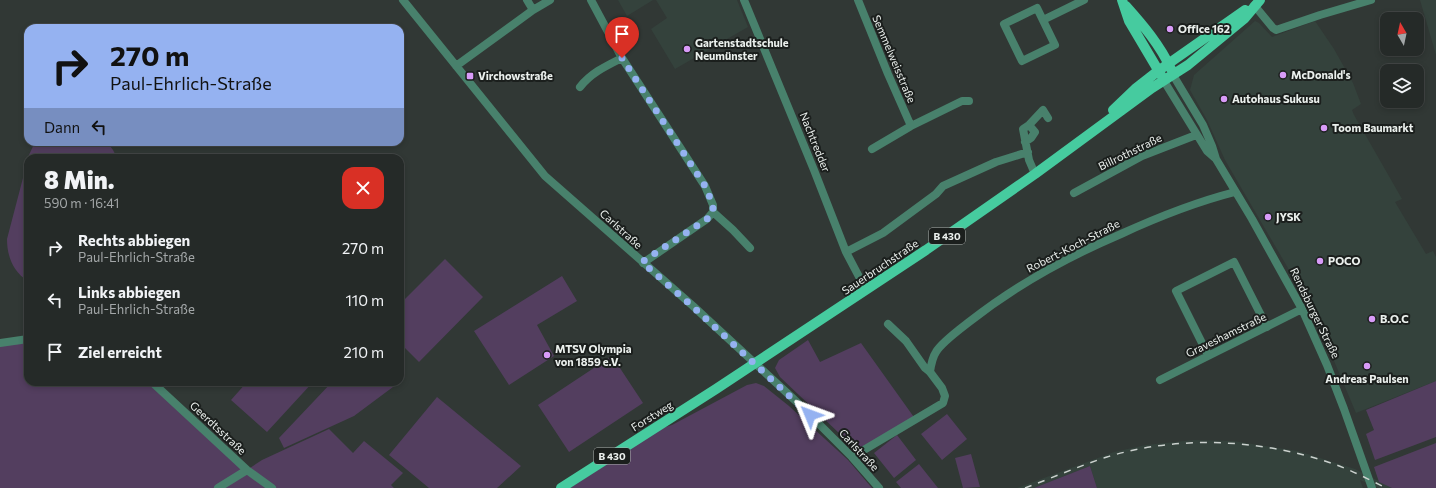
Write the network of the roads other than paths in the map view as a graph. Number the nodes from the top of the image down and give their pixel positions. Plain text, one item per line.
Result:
1 (403, 0) edge
2 (527, 0) edge
3 (550, 0) edge
4 (591, 0) edge
5 (744, 0) edge
6 (858, 0) edge
7 (1084, 0) edge
8 (1371, 0) edge
9 (1123, 2) edge
10 (1257, 3) edge
11 (533, 10) junction
12 (1043, 20) junction
13 (622, 58) junction
14 (1168, 64) junction
15 (456, 66) junction
16 (1158, 71) junction
17 (1173, 75) junction
18 (1164, 81) junction
19 (580, 87) dead end
20 (968, 101) dead end
21 (1048, 118) dead end
22 (911, 126) junction
23 (1094, 130) junction
24 (1196, 135) junction
25 (872, 150) dead end
26 (1028, 152) junction
27 (1216, 159) junction
28 (1035, 174) junction
29 (1235, 192) junction
30 (1074, 193) dead end
31 (713, 212) junction
32 (750, 248) dead end
33 (846, 252) junction
34 (642, 262) junction
35 (866, 290) junction
36 (1302, 309) junction
37 (888, 324) dead end
38 (1267, 327) junction
39 (24, 340) edge
40 (0, 343) edge
41 (1208, 355) junction
42 (755, 363) junction
43 (930, 372) junction
44 (1160, 380) dead end
45 (156, 386) edge
46 (852, 457) junction
47 (247, 470) junction
48 (218, 488) edge
49 (272, 488) edge
50 (561, 488) edge
51 (879, 488) edge
52 (1372, 488) edge

1 - 15 street, Carlstraße
2 - 11 street
3 - 11 street
4 - 13 street
5 - 33 street, Nachtredder
6 - 22 street, Semmelweisstraße
7 - 12 street
8 - 10 street
9 - 14 main road, Rendsburger Straße
9 - 16 main road, Rendsburger Straße
10 - 14 main road, B 430
10 - 17 main road, B 430
11 - 15 street
12 - 12 street
13 - 19 street
13 - 31 street
14 - 16 main road, B 430
14 - 17 main road, Rendsburger Straße
15 - 34 street, Carlstraße
16 - 18 main road, Rendsburger Straße
16 - 23 main road, Sauerbruchstraße / B 430
17 - 18 main road, B 430
17 - 27 street, Rendsburger Straße
18 - 23 main road, Sauerbruchstraße / B 430
18 - 24 street, Rendsburger Straße
20 - 22 street
21 - 26 street
22 - 25 street
23 - 28 main road, Sauerbruchstraße / B 430
24 - 27 street, Rendsburger Straße
24 - 30 street, Billrothstraße
26 - 28 street
26 - 33 street
27 - 29 street, Rendsburger Straße
28 - 35 main road, Sauerbruchstraße / B 430
29 - 36 street, Rendsburger Straße
29 - 43 street, Robert-Koch-Straße
31 - 32 street
31 - 34 street
33 - 35 street, Nachtredder
34 - 42 street, Carlstraße
35 - 42 main road, Sauerbruchstraße / B 430
36 - 38 street, Graveshamstraße
36 - 52 street, Rendsburger Straße
37 - 43 street
38 - 41 street, Graveshamstraße
38 - 41 street
39 - 40 street
41 - 44 street, Graveshamstraße
42 - 46 street, Carlstraße
42 - 50 main road, Forstweg / B 430
43 - 46 street
45 - 47 street, Geerdtsstraße
46 - 51 street, Carlstraße
47 - 48 street
47 - 49 street, Geerdtsstraße

